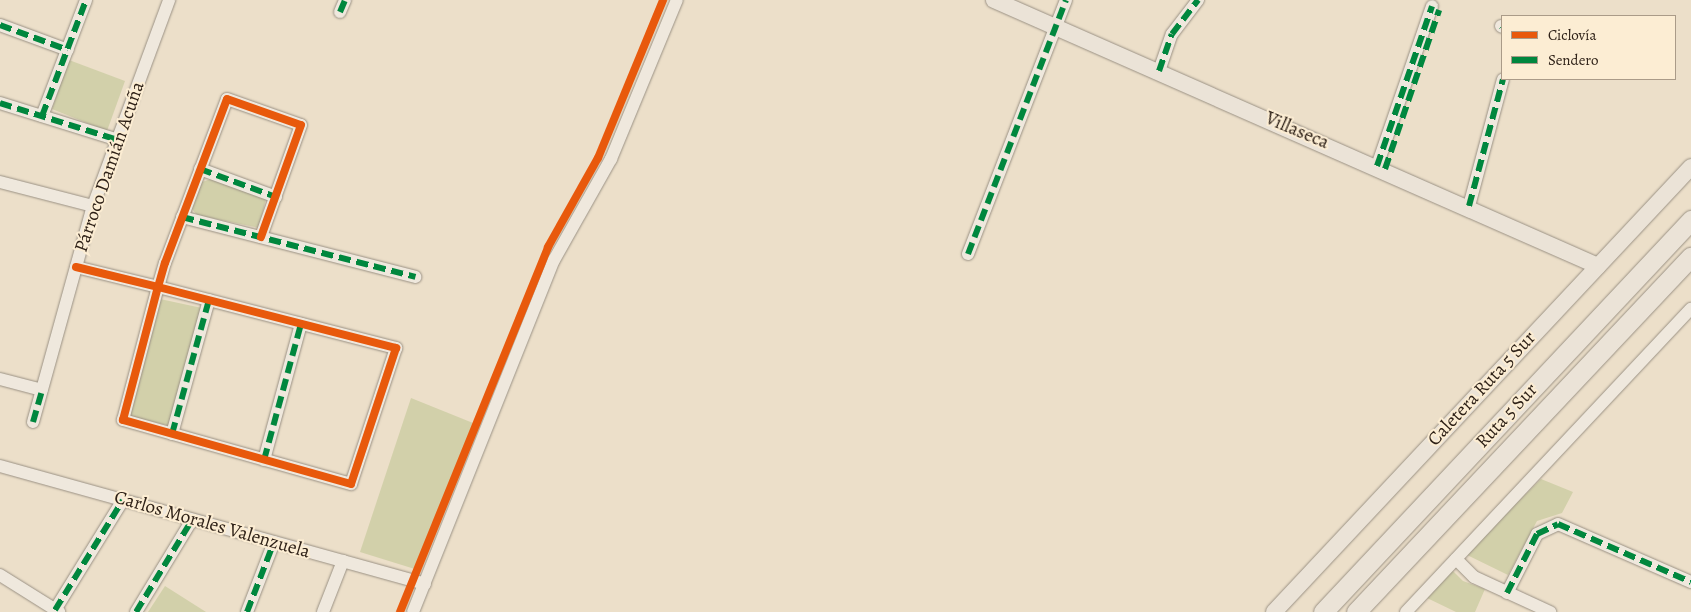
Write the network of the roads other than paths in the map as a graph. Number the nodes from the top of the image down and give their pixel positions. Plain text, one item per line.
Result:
1 (86, 0) edge
2 (169, 0) edge
3 (677, 0) edge
4 (994, 0) edge
5 (1066, 0) edge
6 (1198, 0) edge
7 (1435, 8) dead end
8 (0, 25) edge
9 (1057, 27) junction
10 (68, 50) junction
11 (1159, 71) junction
12 (1503, 80) edge
13 (0, 103) edge
14 (42, 116) junction
15 (118, 140) junction
16 (1691, 167) edge
17 (1381, 168) junction
18 (200, 169) junction
19 (0, 182) edge
20 (276, 196) junction
21 (93, 206) junction
22 (1469, 206) junction
23 (182, 217) junction
24 (1691, 220) edge
25 (261, 237) junction
26 (968, 254) dead end
27 (1691, 257) edge
28 (1598, 266) junction
29 (76, 267) junction
30 (415, 277) dead end
31 (158, 287) junction
32 (209, 300) junction
33 (1691, 309) edge
34 (302, 324) junction
35 (0, 379) edge
36 (42, 390) junction
37 (33, 422) dead end
38 (172, 434) junction
39 (264, 460) junction
40 (0, 466) edge
41 (123, 500) junction
42 (192, 520) junction
43 (274, 542) junction
44 (1456, 559) junction
45 (343, 562) junction
46 (0, 575) edge
47 (1691, 582) edge
48 (424, 584) junction
49 (1507, 593) junction
50 (57, 611) edge
51 (136, 612) edge
52 (247, 612) edge
53 (322, 612) edge
54 (413, 612) edge
55 (1274, 612) edge
56 (1323, 612) edge
57 (1356, 612) edge
58 (1406, 612) edge
59 (1550, 612) edge

1 - 10 street
2 - 15 street, Párroco Damián Acuña
3 - 48 street
4 - 9 main road, Villaseca
5 - 9 street
6 - 11 street
7 - 17 street
8 - 10 street
9 - 11 main road, Villaseca
9 - 26 street
10 - 14 street
11 - 17 main road, Villaseca
12 - 22 street
13 - 14 street
14 - 15 street
15 - 21 street, Párroco Damián Acuña
16 - 28 main road, Caletera Ruta 5 Sur
17 - 22 main road, Villaseca
18 - 20 street
18 - 20 street
18 - 23 street
19 - 21 street
20 - 25 street
21 - 29 street, Párroco Damián Acuña
22 - 28 main road, Villaseca
23 - 25 street
23 - 31 street
24 - 56 highway, Ruta 5 Sur
25 - 30 street
27 - 57 highway, Ruta 5 Sur
28 - 55 main road, Caletera Ruta 5 Sur
29 - 31 street
29 - 36 street, Párroco Damián Acuña
31 - 32 street
31 - 38 street
32 - 34 street
32 - 38 street
33 - 44 street
34 - 39 street
34 - 39 street
35 - 36 street
36 - 37 street, Párroco Damián Acuña
38 - 39 street
40 - 41 street, Carlos Morales Valenzuela
41 - 42 street, Carlos Morales Valenzuela
41 - 50 street
42 - 43 street, Carlos Morales Valenzuela
42 - 51 street
43 - 45 street, Carlos Morales Valenzuela
43 - 52 street
44 - 49 street
44 - 58 street
45 - 48 street, Carlos Morales Valenzuela
45 - 53 street
46 - 50 street
47 - 49 street
48 - 54 street
49 - 59 street

